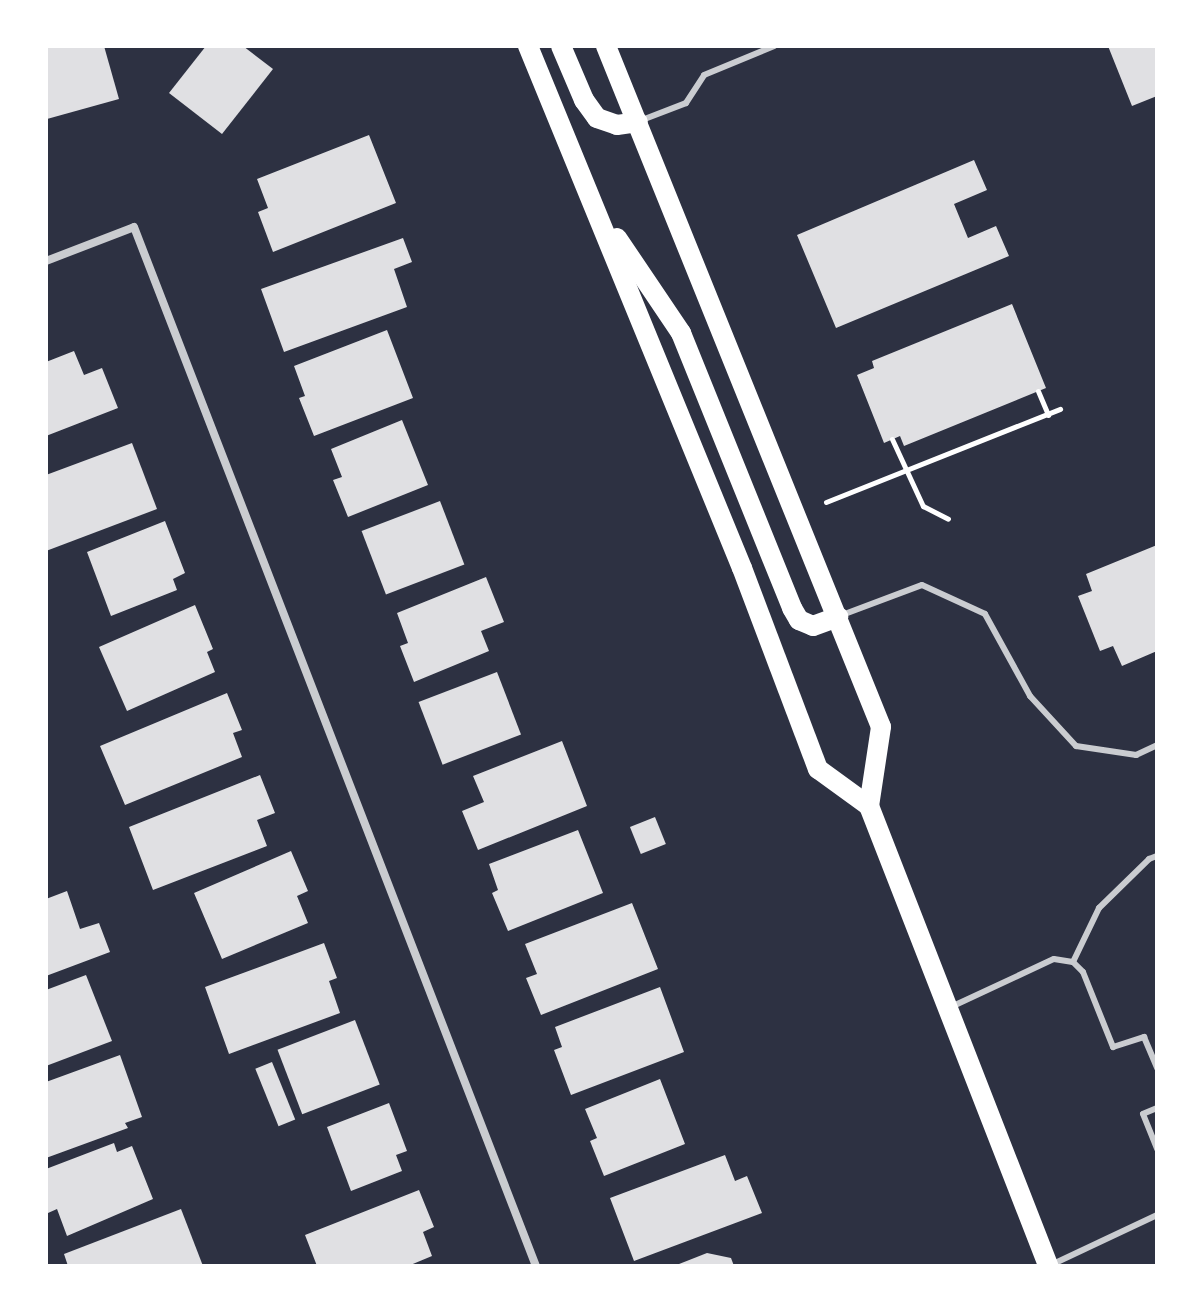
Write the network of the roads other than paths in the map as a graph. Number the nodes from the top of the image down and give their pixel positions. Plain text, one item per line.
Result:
1 (528, 46) edge
2 (561, 46) edge
3 (606, 46) edge
4 (774, 46) edge
5 (638, 122) junction
6 (598, 212) junction
7 (46, 261) edge
8 (838, 617) junction
9 (1157, 745) edge
10 (869, 806) junction
11 (1157, 856) edge
12 (1073, 962) junction
13 (948, 1008) junction
14 (1157, 1068) edge
15 (1157, 1108) edge
16 (1157, 1149) edge
17 (1157, 1215) edge
18 (536, 1266) edge
19 (1049, 1266) edge

1 - 6 main road
2 - 5 main road
3 - 5 main road
4 - 5 lane
5 - 8 main road
6 - 8 main road
6 - 10 main road
7 - 18 street
8 - 9 lane
8 - 10 main road
10 - 13 main road
11 - 12 lane
12 - 13 lane
12 - 14 lane
13 - 19 main road
15 - 16 lane
17 - 19 lane

